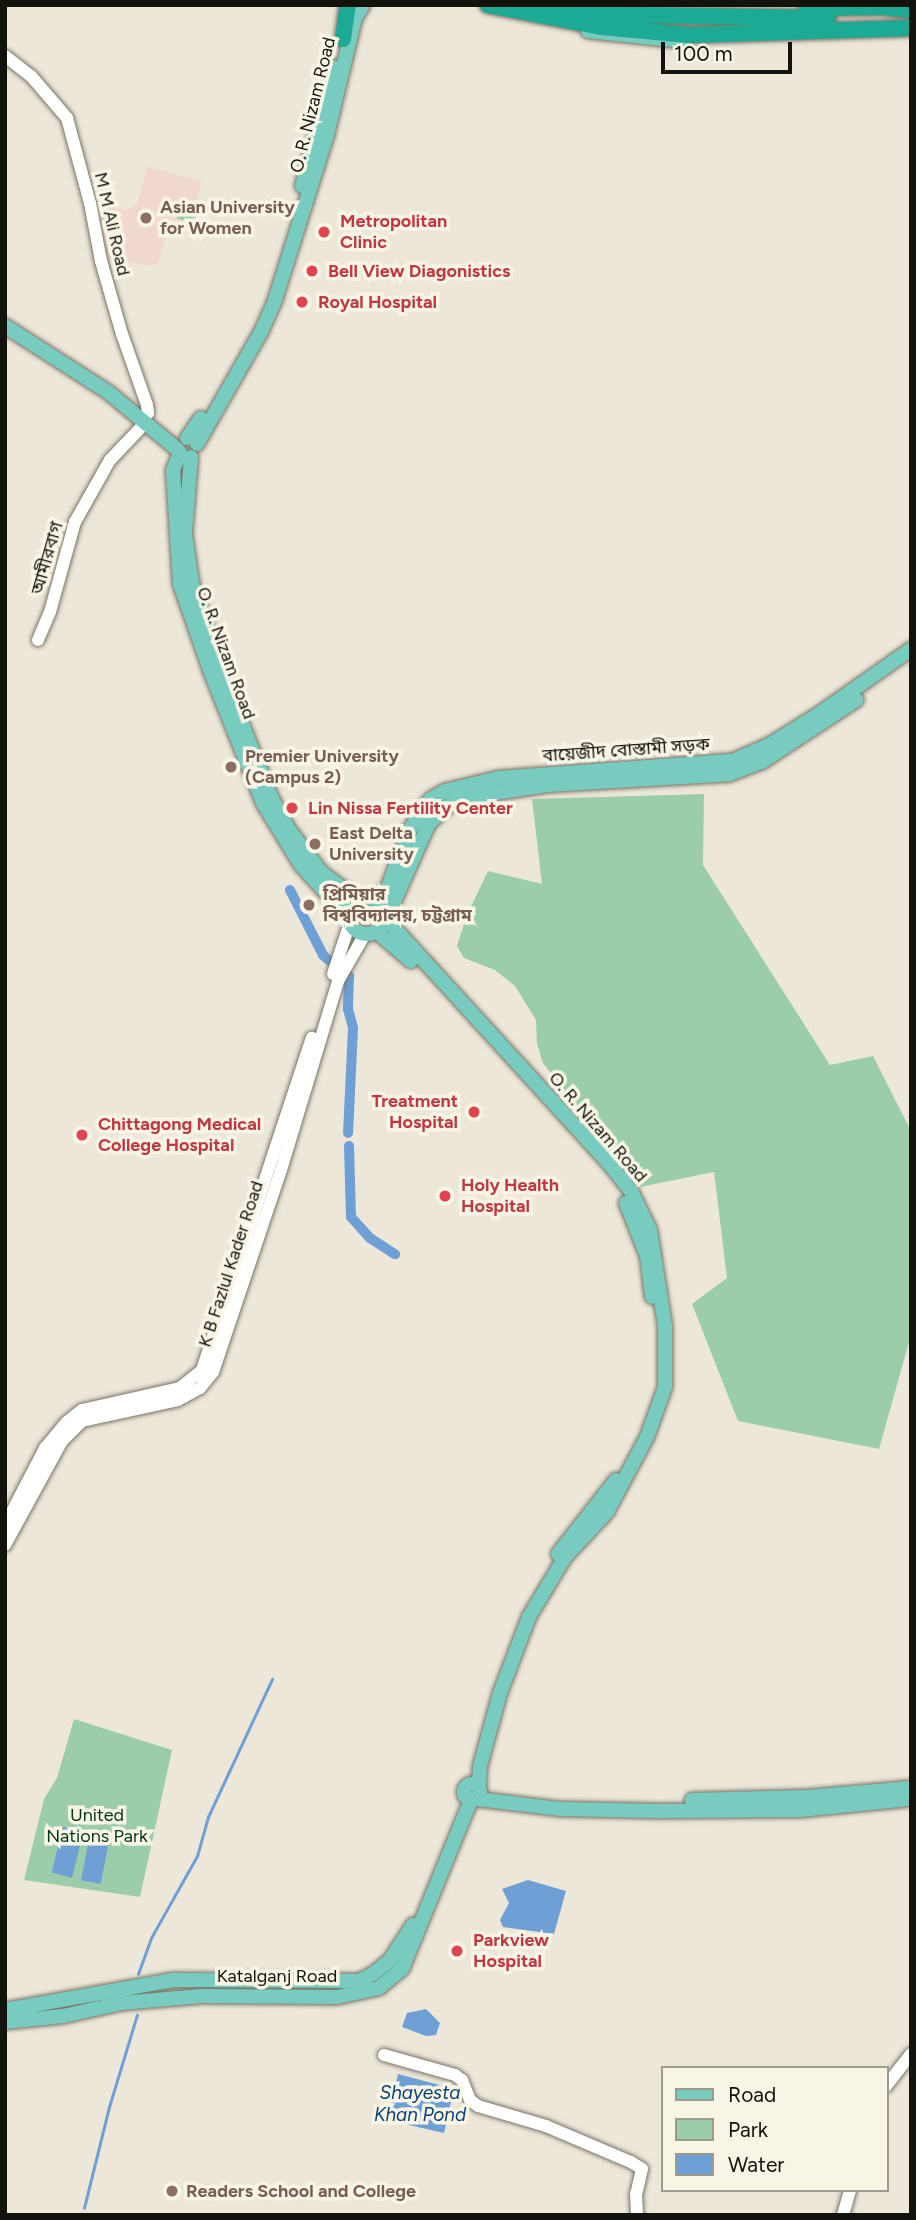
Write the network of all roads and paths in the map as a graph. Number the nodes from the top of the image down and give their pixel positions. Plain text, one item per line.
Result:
1 (350, 5) edge
2 (363, 5) edge
3 (548, 5) edge
4 (616, 5) edge
5 (496, 7) edge
6 (911, 10) edge
7 (911, 21) edge
8 (911, 30) edge
9 (344, 39) joint
10 (5, 56) edge
11 (6, 326) edge
12 (145, 418) junction
13 (186, 447) junction
14 (38, 639) dead end
15 (911, 649) edge
16 (911, 661) edge
17 (358, 900) junction
18 (382, 911) junction
19 (349, 920) junction
20 (371, 933) junction
21 (5, 1525) edge
22 (5, 1545) edge
23 (911, 1788) edge
24 (474, 1793) junction
25 (911, 1799) edge
26 (376, 1981) junction
27 (5, 2010) edge
28 (5, 2022) edge
29 (911, 2054) edge
30 (384, 2055) dead end
31 (888, 2084) edge
32 (849, 2192) edge
33 (637, 2215) edge
34 (843, 2215) edge

1 - 9 highway
2 - 13 main road, O. R. Nizam Road
3 - 7 highway
4 - 6 highway
5 - 8 highway
5 - 8 main road
9 - 13 main road
10 - 12 main road, M M Ali Road
11 - 12 main road
12 - 13 main road
12 - 14 main road, আমীরবাগ
13 - 17 main road, O. R. Nizam Road
13 - 19 main road, O. R. Nizam Road
15 - 18 main road, বায়েজীদ বোস্তামী সড়ক
16 - 18 main road, বায়েজীদ বোস্তামী সড়ক
17 - 18 main road
17 - 19 main road
18 - 20 main road
18 - 24 main road, O. R. Nizam Road
19 - 20 main road
19 - 21 main road, K B Fazlul Kader Road
20 - 22 main road, K B Fazlul Kader Road
20 - 24 main road
23 - 24 main road
24 - 25 main road
24 - 26 main road
26 - 27 main road, Katalganj Road
26 - 28 main road, Katalganj Road
29 - 31 main road
30 - 33 main road
32 - 34 main road

